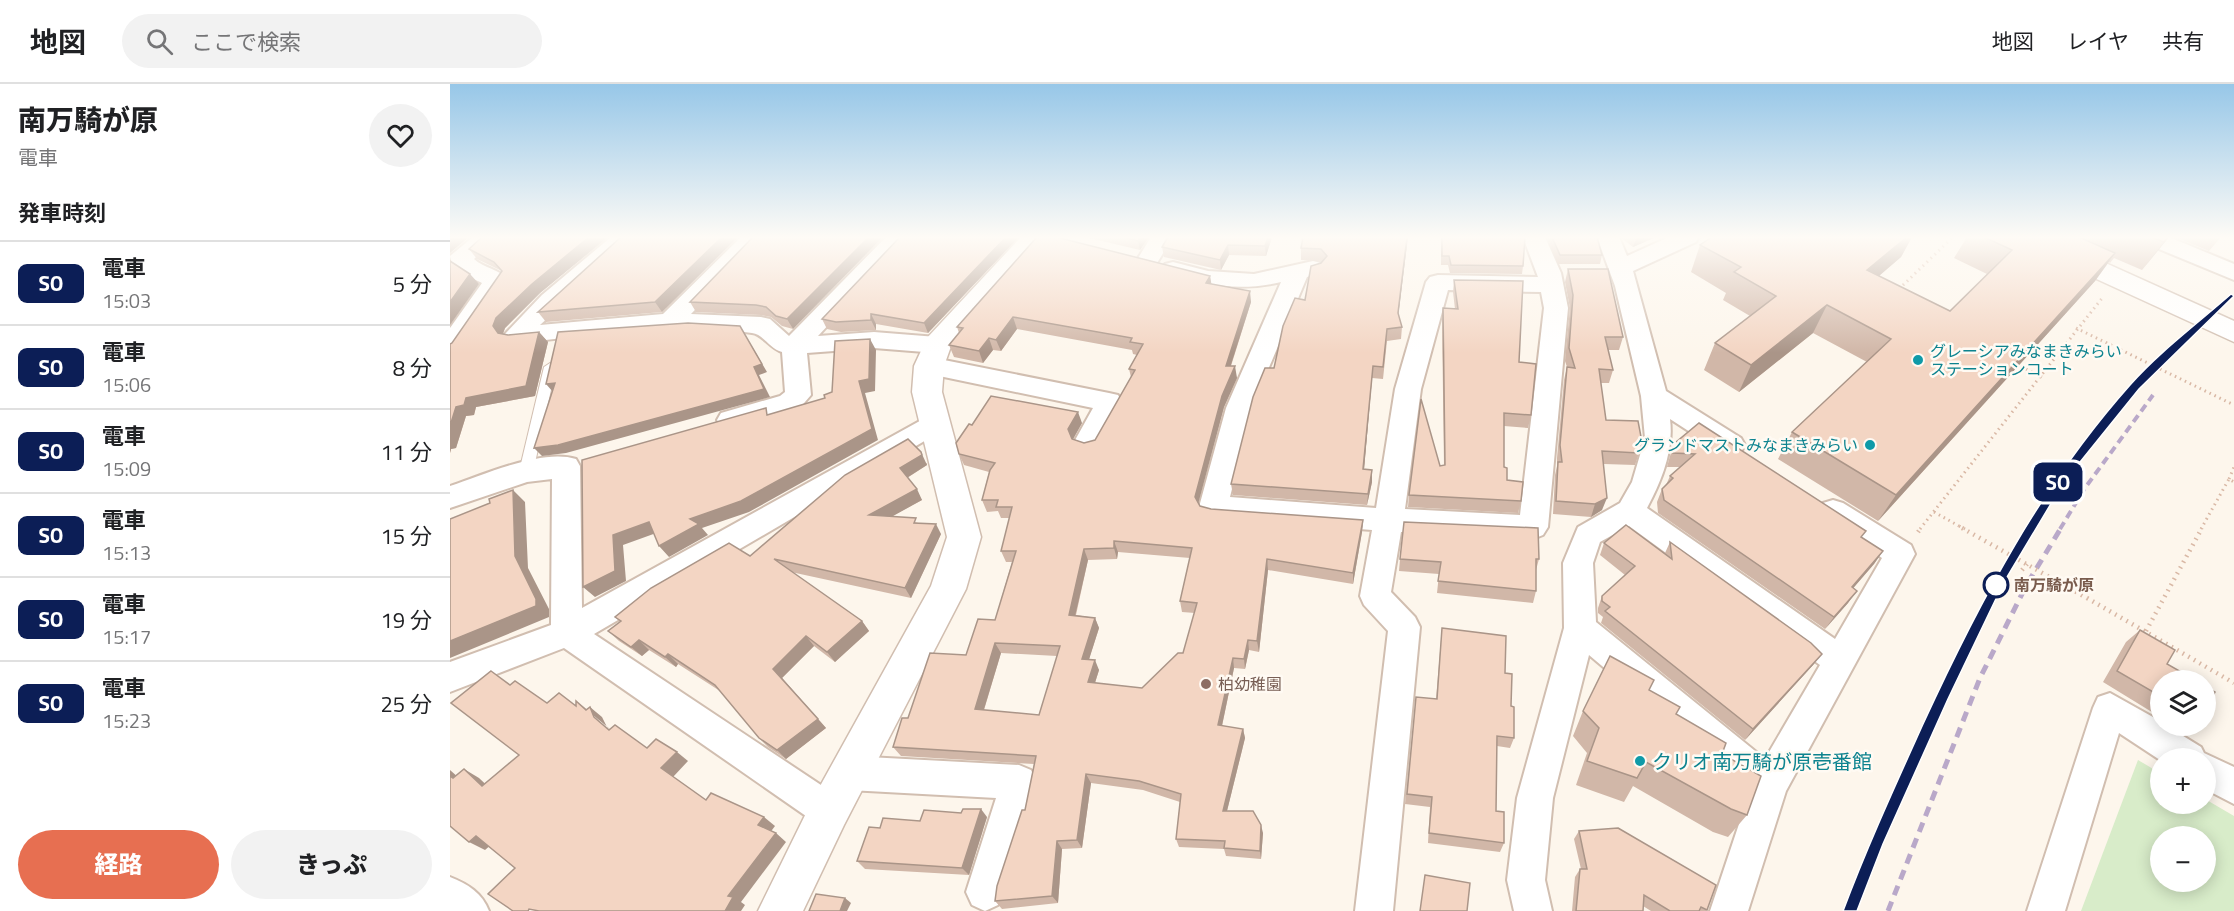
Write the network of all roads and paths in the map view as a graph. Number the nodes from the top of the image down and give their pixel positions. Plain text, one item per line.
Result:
1 (486, 276) edge
2 (579, 276) edge
3 (715, 276) edge
4 (862, 276) edge
5 (1011, 276) edge
6 (1198, 276) edge
7 (1277, 276) edge
8 (1303, 276) edge
9 (1615, 276) edge
10 (1913, 276) edge
11 (2111, 276) edge
12 (1557, 277) joint
13 (2109, 290) edge
14 (1897, 291) edge
15 (670, 321) junction
16 (2076, 328) junction
17 (2234, 332) edge
18 (556, 344) junction
19 (450, 346) edge
20 (794, 346) junction
21 (933, 355) junction
22 (2011, 362) edge
23 (2042, 377) junction
24 (1654, 396) junction
25 (2234, 405) edge
26 (936, 422) junction
27 (711, 425) edge
28 (1088, 442) edge
29 (1752, 459) edge
30 (2234, 466) edge
31 (526, 472) junction
32 (2229, 479) junction
33 (2234, 482) edge
34 (450, 497) edge
35 (1812, 497) edge
36 (1630, 511) junction
37 (1934, 512) junction
38 (1389, 520) junction
39 (1900, 554) junction
40 (2027, 564) junction
41 (2022, 570) dead end
42 (1580, 628) junction
43 (2146, 631) junction
44 (567, 633) junction
45 (1839, 660) junction
46 (450, 677) edge
47 (2234, 683) edge
48 (2172, 748) edge
49 (849, 773) junction
50 (2216, 776) edge
51 (1770, 785) junction
52 (2234, 787) edge
53 (829, 811) junction
54 (985, 892) dead end
55 (450, 896) edge
56 (470, 911) edge
57 (780, 911) edge
58 (1374, 911) edge
59 (1533, 911) edge
60 (1730, 911) edge
61 (2046, 911) edge

1 - 19 street
2 - 18 street
3 - 15 street
4 - 20 street
5 - 21 street
6 - 7 street
8 - 38 street
9 - 24 street
10 - 14 path
11 - 17 street
12 - 38 street
12 - 38 street
13 - 16 path
15 - 18 street
15 - 20 street
16 - 23 path
16 - 25 path
18 - 31 lane
20 - 21 street
20 - 27 street
21 - 26 street
21 - 28 street
22 - 23 path
23 - 37 path
24 - 29 street
24 - 36 street
26 - 44 street
26 - 49 street
30 - 32 path
31 - 34 street
31 - 44 street
32 - 33 path
32 - 43 path
35 - 39 street
36 - 42 street
36 - 45 street
37 - 39 path
37 - 40 path, bridge
38 - 58 street
39 - 45 street
40 - 41 path, bridge
40 - 43 path, bridge
42 - 51 street
42 - 59 street
43 - 47 path
44 - 46 street
44 - 53 street
45 - 51 street
48 - 61 street
49 - 53 street
49 - 54 street
50 - 52 street
51 - 60 street
53 - 57 street
55 - 56 street

